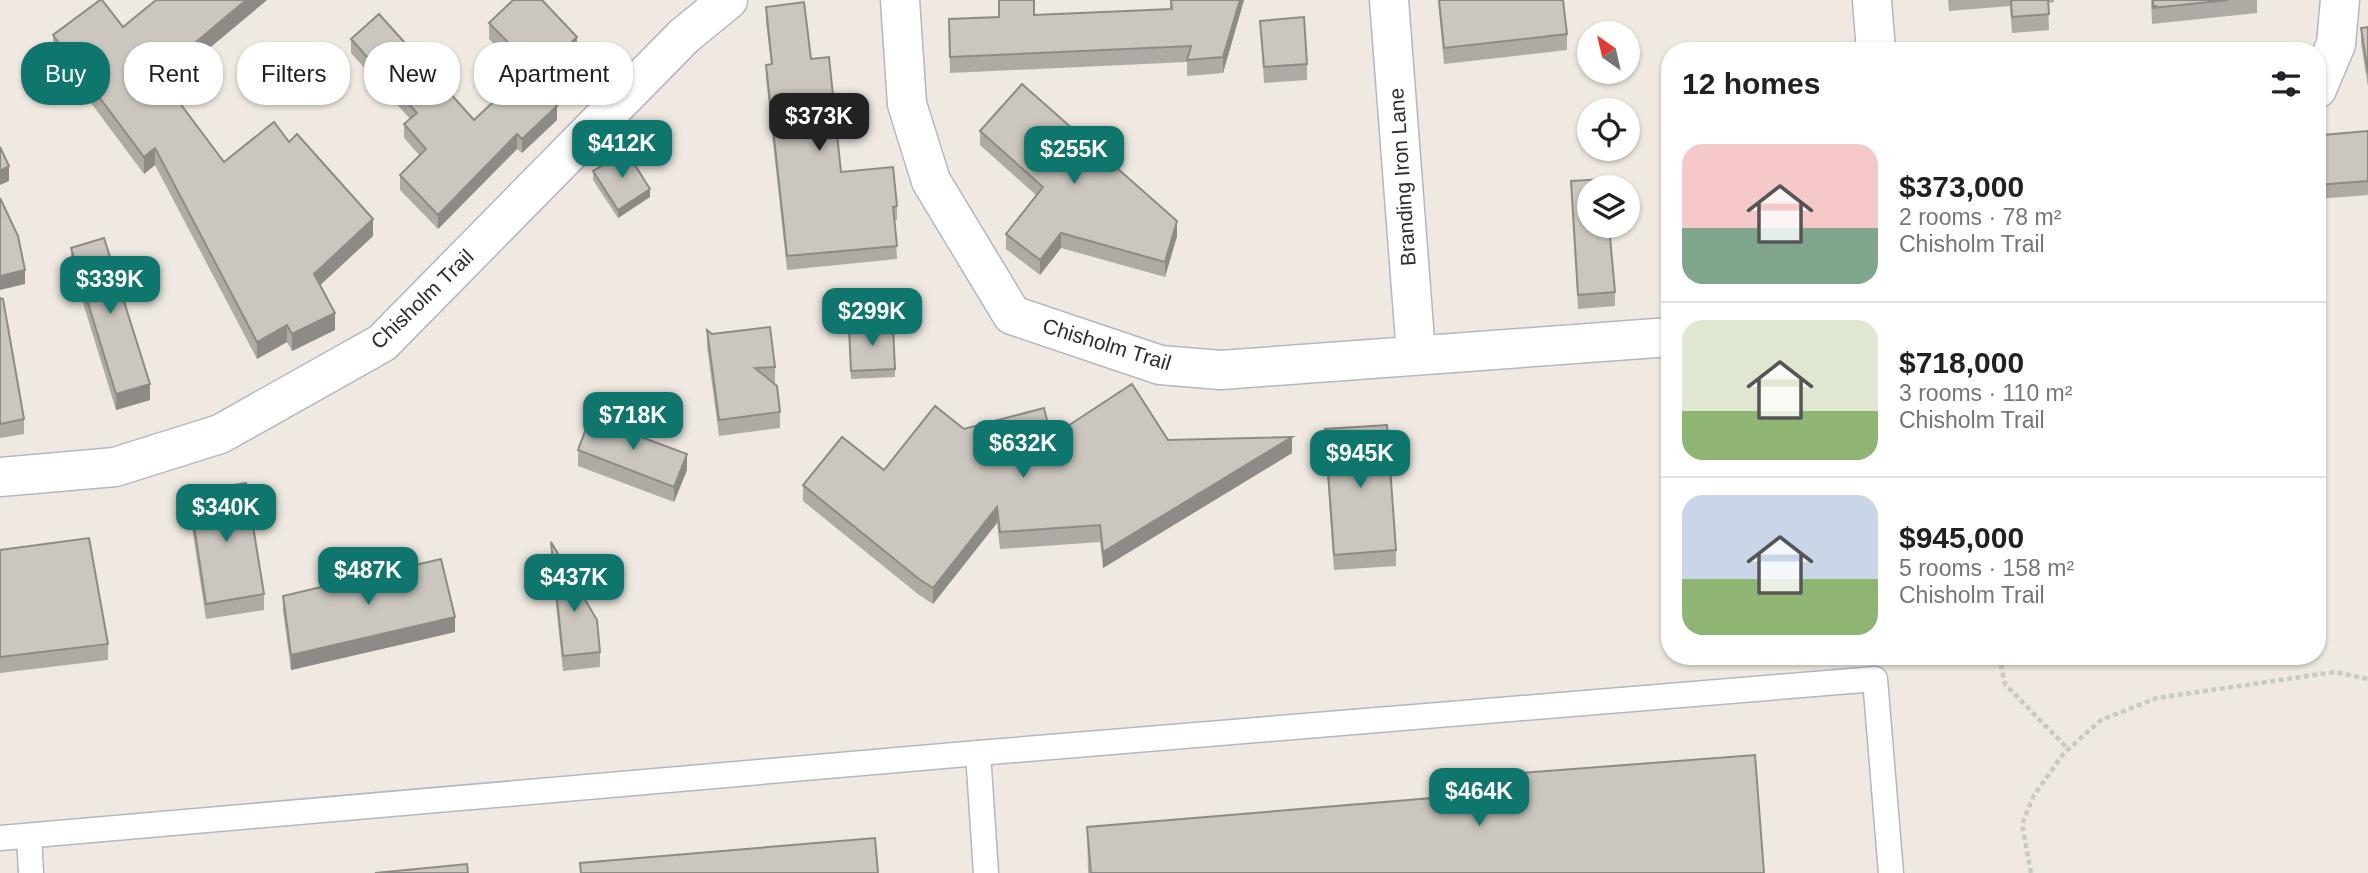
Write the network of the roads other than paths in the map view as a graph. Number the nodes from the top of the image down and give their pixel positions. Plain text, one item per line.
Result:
1 (728, 0) edge
2 (900, 0) edge
3 (1389, 0) edge
4 (1872, 0) edge
5 (2340, 0) edge
6 (1875, 42) edge
7 (2326, 68) edge
8 (1661, 338) edge
9 (1416, 354) junction
10 (0, 477) edge
11 (978, 753) junction
12 (29, 836) junction
13 (0, 838) edge
14 (31, 873) edge
15 (986, 873) edge
16 (1891, 873) edge

1 - 10 street, Chisholm Trail
2 - 9 street, Chisholm Trail
3 - 9 street, Branding Iron Lane
4 - 6 street
5 - 7 street
8 - 9 street, Chisholm Trail
11 - 12 lane
11 - 15 lane
11 - 16 lane
12 - 13 lane
12 - 14 lane

